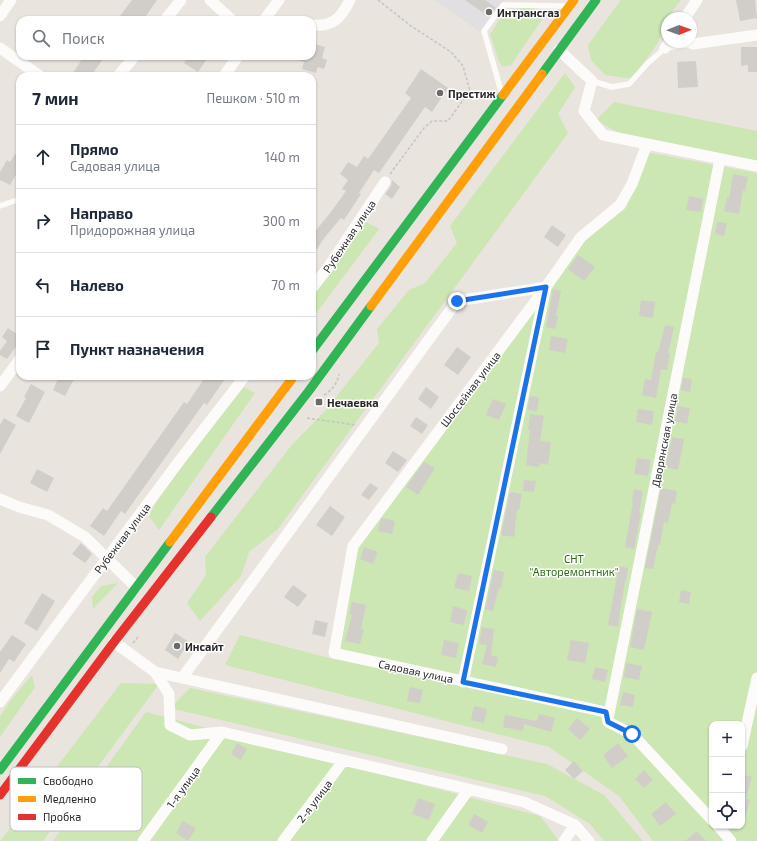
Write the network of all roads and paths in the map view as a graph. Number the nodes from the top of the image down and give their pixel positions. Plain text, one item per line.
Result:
1 (11, 0) edge
2 (181, 0) edge
3 (210, 0) edge
4 (279, 0) edge
5 (350, 0) edge
6 (378, 0) edge
7 (596, 0) edge
8 (697, 0) edge
9 (571, 3) edge
10 (689, 12) edge
11 (0, 16) edge
12 (168, 16) edge
13 (228, 16) edge
14 (267, 16) edge
15 (316, 25) edge
16 (757, 35) edge
17 (697, 43) edge
18 (0, 48) edge
19 (664, 48) edge
20 (559, 50) junction
21 (16, 59) edge
22 (17, 60) edge
23 (132, 60) edge
24 (235, 60) edge
25 (34, 72) edge
26 (121, 72) edge
27 (227, 72) edge
28 (592, 81) junction
29 (470, 91) junction
30 (502, 96) junction
31 (493, 109) junction
32 (647, 144) junction
33 (720, 159) junction
34 (757, 166) edge
35 (384, 182) joint
36 (16, 200) edge
37 (0, 206) edge
38 (316, 283) edge
39 (546, 287) junction
40 (316, 346) edge
41 (16, 364) edge
42 (242, 380) edge
43 (291, 380) edge
44 (0, 386) edge
45 (306, 417) dead end
46 (365, 427) junction
47 (0, 499) edge
48 (107, 558) junction
49 (136, 587) junction
50 (114, 642) junction
51 (334, 653) joint
52 (155, 672) junction
53 (182, 678) junction
54 (757, 678) edge
55 (463, 682) junction
56 (0, 702) edge
57 (608, 722) junction
58 (222, 732) junction
59 (745, 732) edge
60 (502, 749) dead end
61 (344, 760) junction
62 (21, 767) edge
63 (0, 770) edge
64 (10, 782) edge
65 (469, 789) junction
66 (0, 795) edge
67 (709, 817) edge
68 (575, 825) junction
69 (723, 829) edge
70 (143, 841) edge
71 (284, 841) edge
72 (432, 841) edge
73 (564, 841) edge
74 (589, 841) edge
75 (731, 841) edge

1 - 11 street
2 - 12 street
3 - 13 street
4 - 14 street
5 - 15 street
6 - 29 path
7 - 20 highway
8 - 10 street
9 - 30 highway
9 - 30 lane
16 - 17 street
18 - 21 street
19 - 28 lane
20 - 28 street
20 - 50 highway
22 - 25 street
23 - 26 street
24 - 27 street
28 - 32 street
29 - 31 path
29 - 35 path
30 - 31 highway
31 - 40 highway
32 - 33 street
32 - 39 street, Шоссейная улица
33 - 34 street
33 - 57 street, Дворянская улица
35 - 38 street, Рубежная улица
36 - 37 lane
39 - 46 street
39 - 51 street, Шоссейная улица
39 - 55 street
41 - 44 street
42 - 48 street, Рубежная улица
43 - 49 highway
45 - 46 path
46 - 53 street
47 - 48 street
48 - 49 street
48 - 56 street, Рубежная улица
49 - 63 highway
50 - 52 street
50 - 62 highway
51 - 55 street, Садовая улица
52 - 53 street
52 - 58 street
53 - 60 street
54 - 59 street
55 - 57 street, Садовая улица
57 - 67 street, Садовая улица
58 - 61 street
58 - 70 street, 1-я улица
61 - 65 street
61 - 71 street, 2-я улица
64 - 66 highway
65 - 68 street
65 - 72 street
68 - 73 street
68 - 74 street
69 - 75 street

